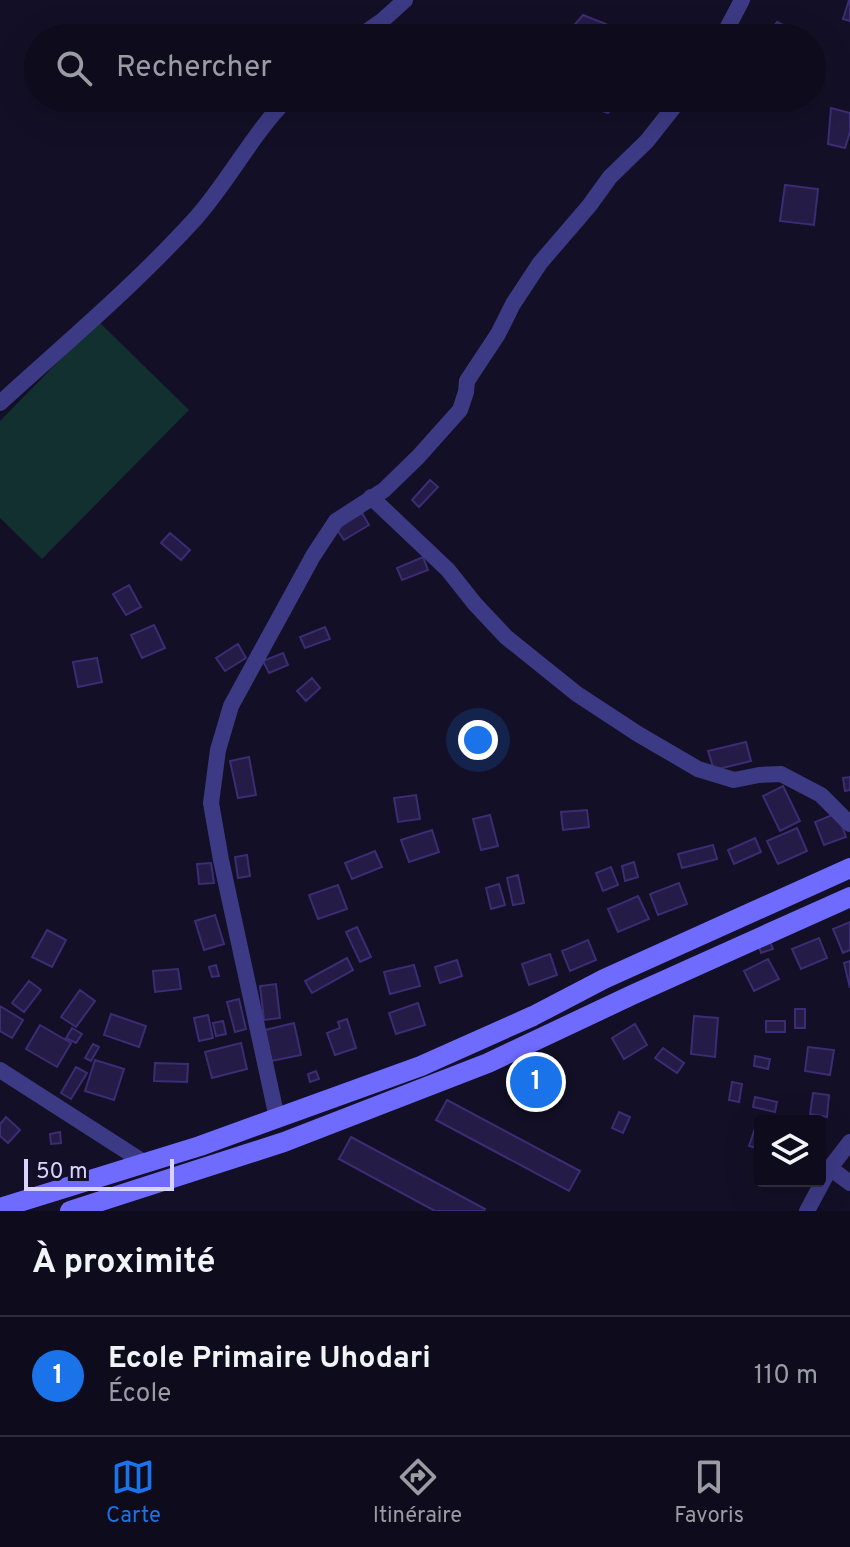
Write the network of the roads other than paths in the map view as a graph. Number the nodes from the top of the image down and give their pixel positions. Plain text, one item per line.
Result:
1 (405, 0) edge
2 (742, 0) edge
3 (377, 24) edge
4 (729, 24) edge
5 (274, 112) edge
6 (670, 112) edge
7 (0, 403) edge
8 (371, 497) junction
9 (850, 824) edge
10 (850, 868) edge
11 (850, 897) edge
12 (0, 1070) edge
13 (277, 1118) junction
14 (850, 1142) edge
15 (145, 1163) junction
16 (830, 1168) junction
17 (850, 1183) edge
18 (15, 1208) edge
19 (70, 1211) edge
20 (807, 1211) edge

1 - 3 street
2 - 4 street
5 - 7 street
6 - 8 street
8 - 9 street
8 - 13 street
10 - 13 street
11 - 19 street
12 - 15 street
13 - 15 street
14 - 16 street
15 - 18 street
16 - 17 street
16 - 20 street

